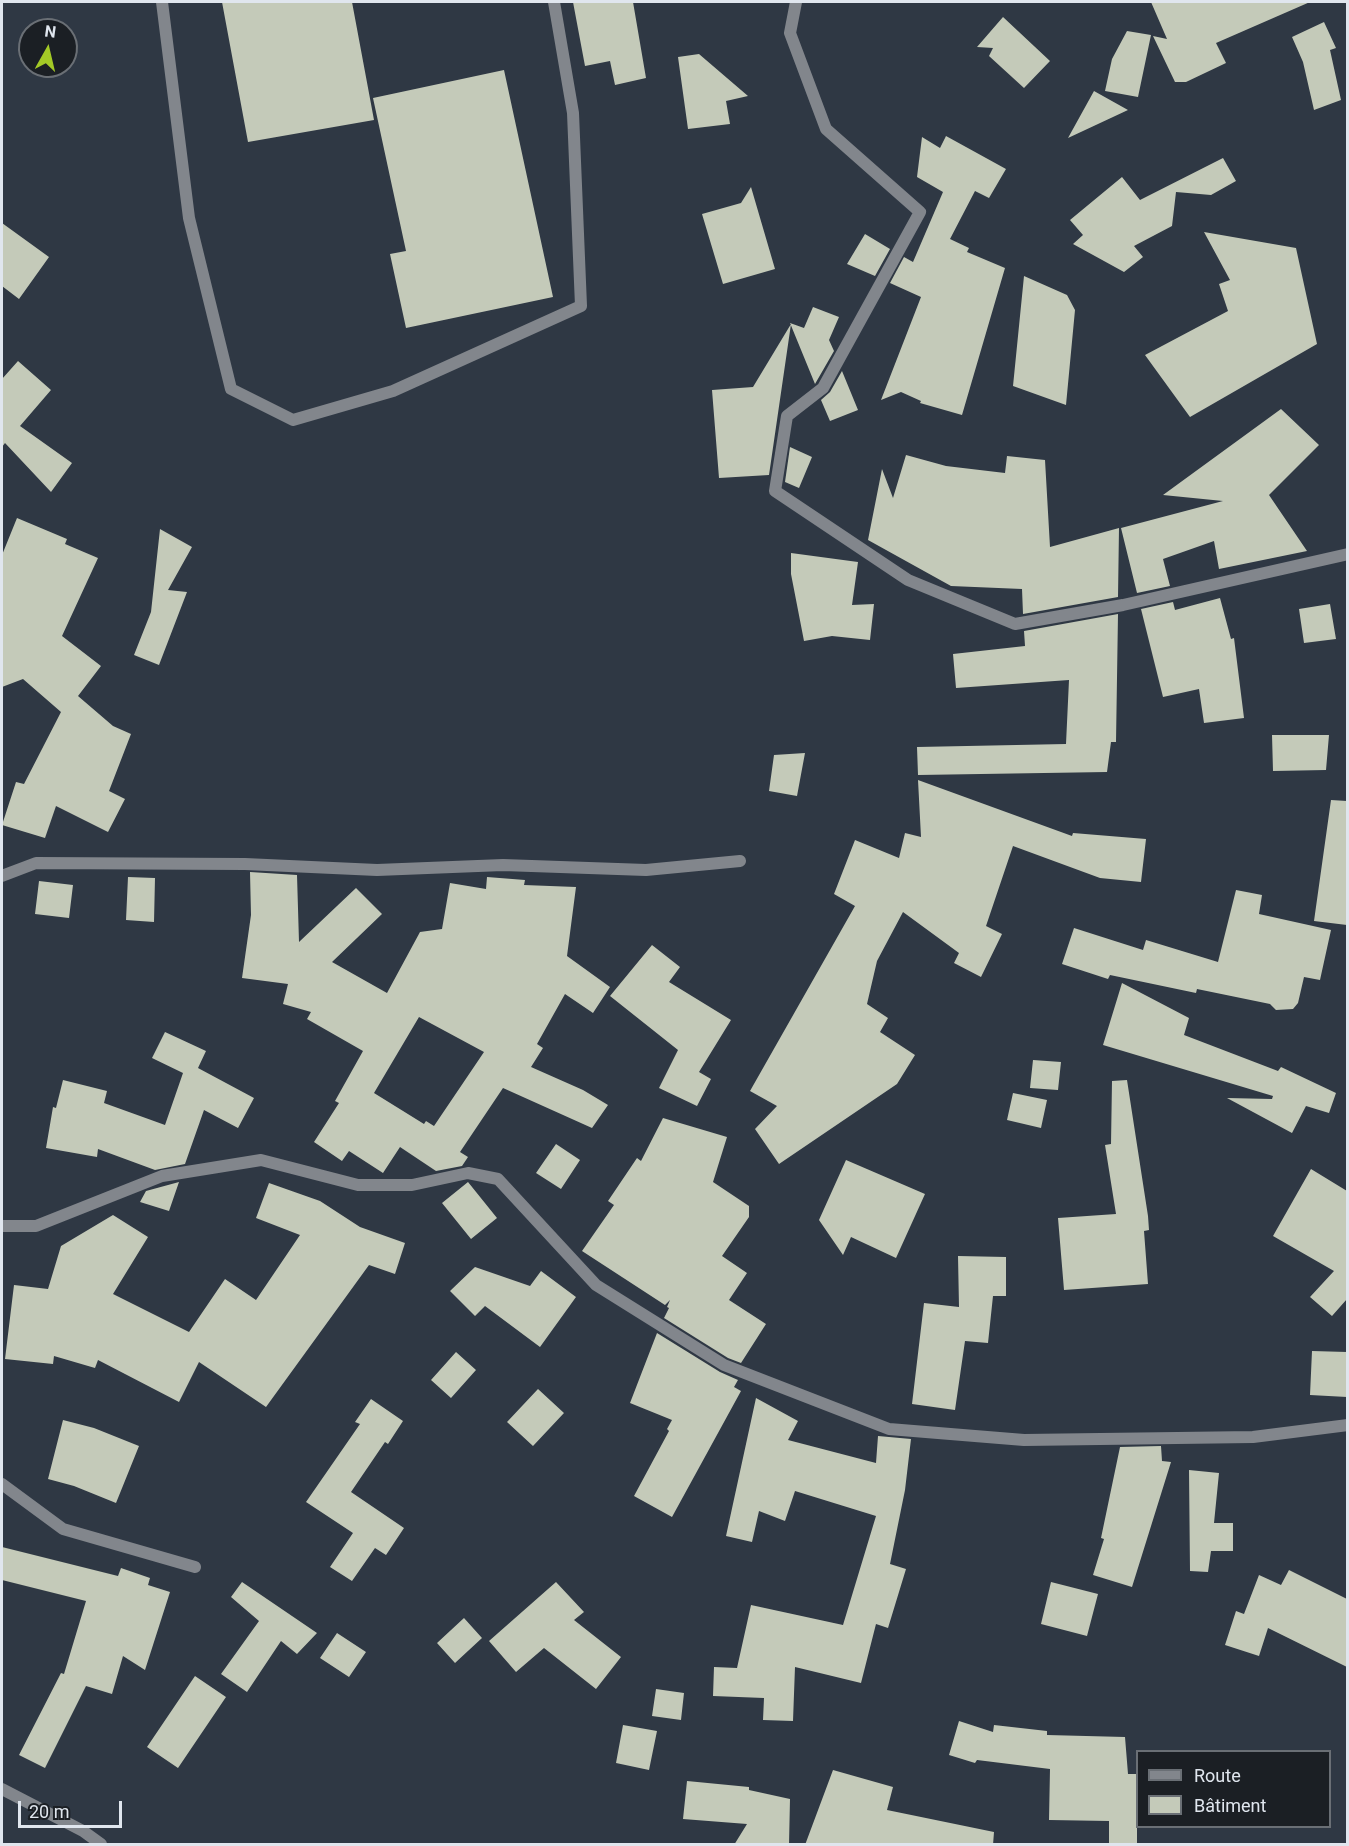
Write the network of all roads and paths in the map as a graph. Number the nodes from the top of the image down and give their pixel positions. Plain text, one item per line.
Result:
1 (162, 2) edge
2 (554, 2) edge
3 (796, 2) edge
4 (1347, 554) edge
5 (740, 861) dead end
6 (2, 876) edge
7 (2, 1226) edge
8 (1347, 1425) edge
9 (2, 1484) edge
10 (195, 1567) dead end
11 (2, 1789) edge
12 (101, 1845) edge

1 - 2 street
3 - 4 street
5 - 6 street
7 - 8 street
9 - 10 street
11 - 12 street

